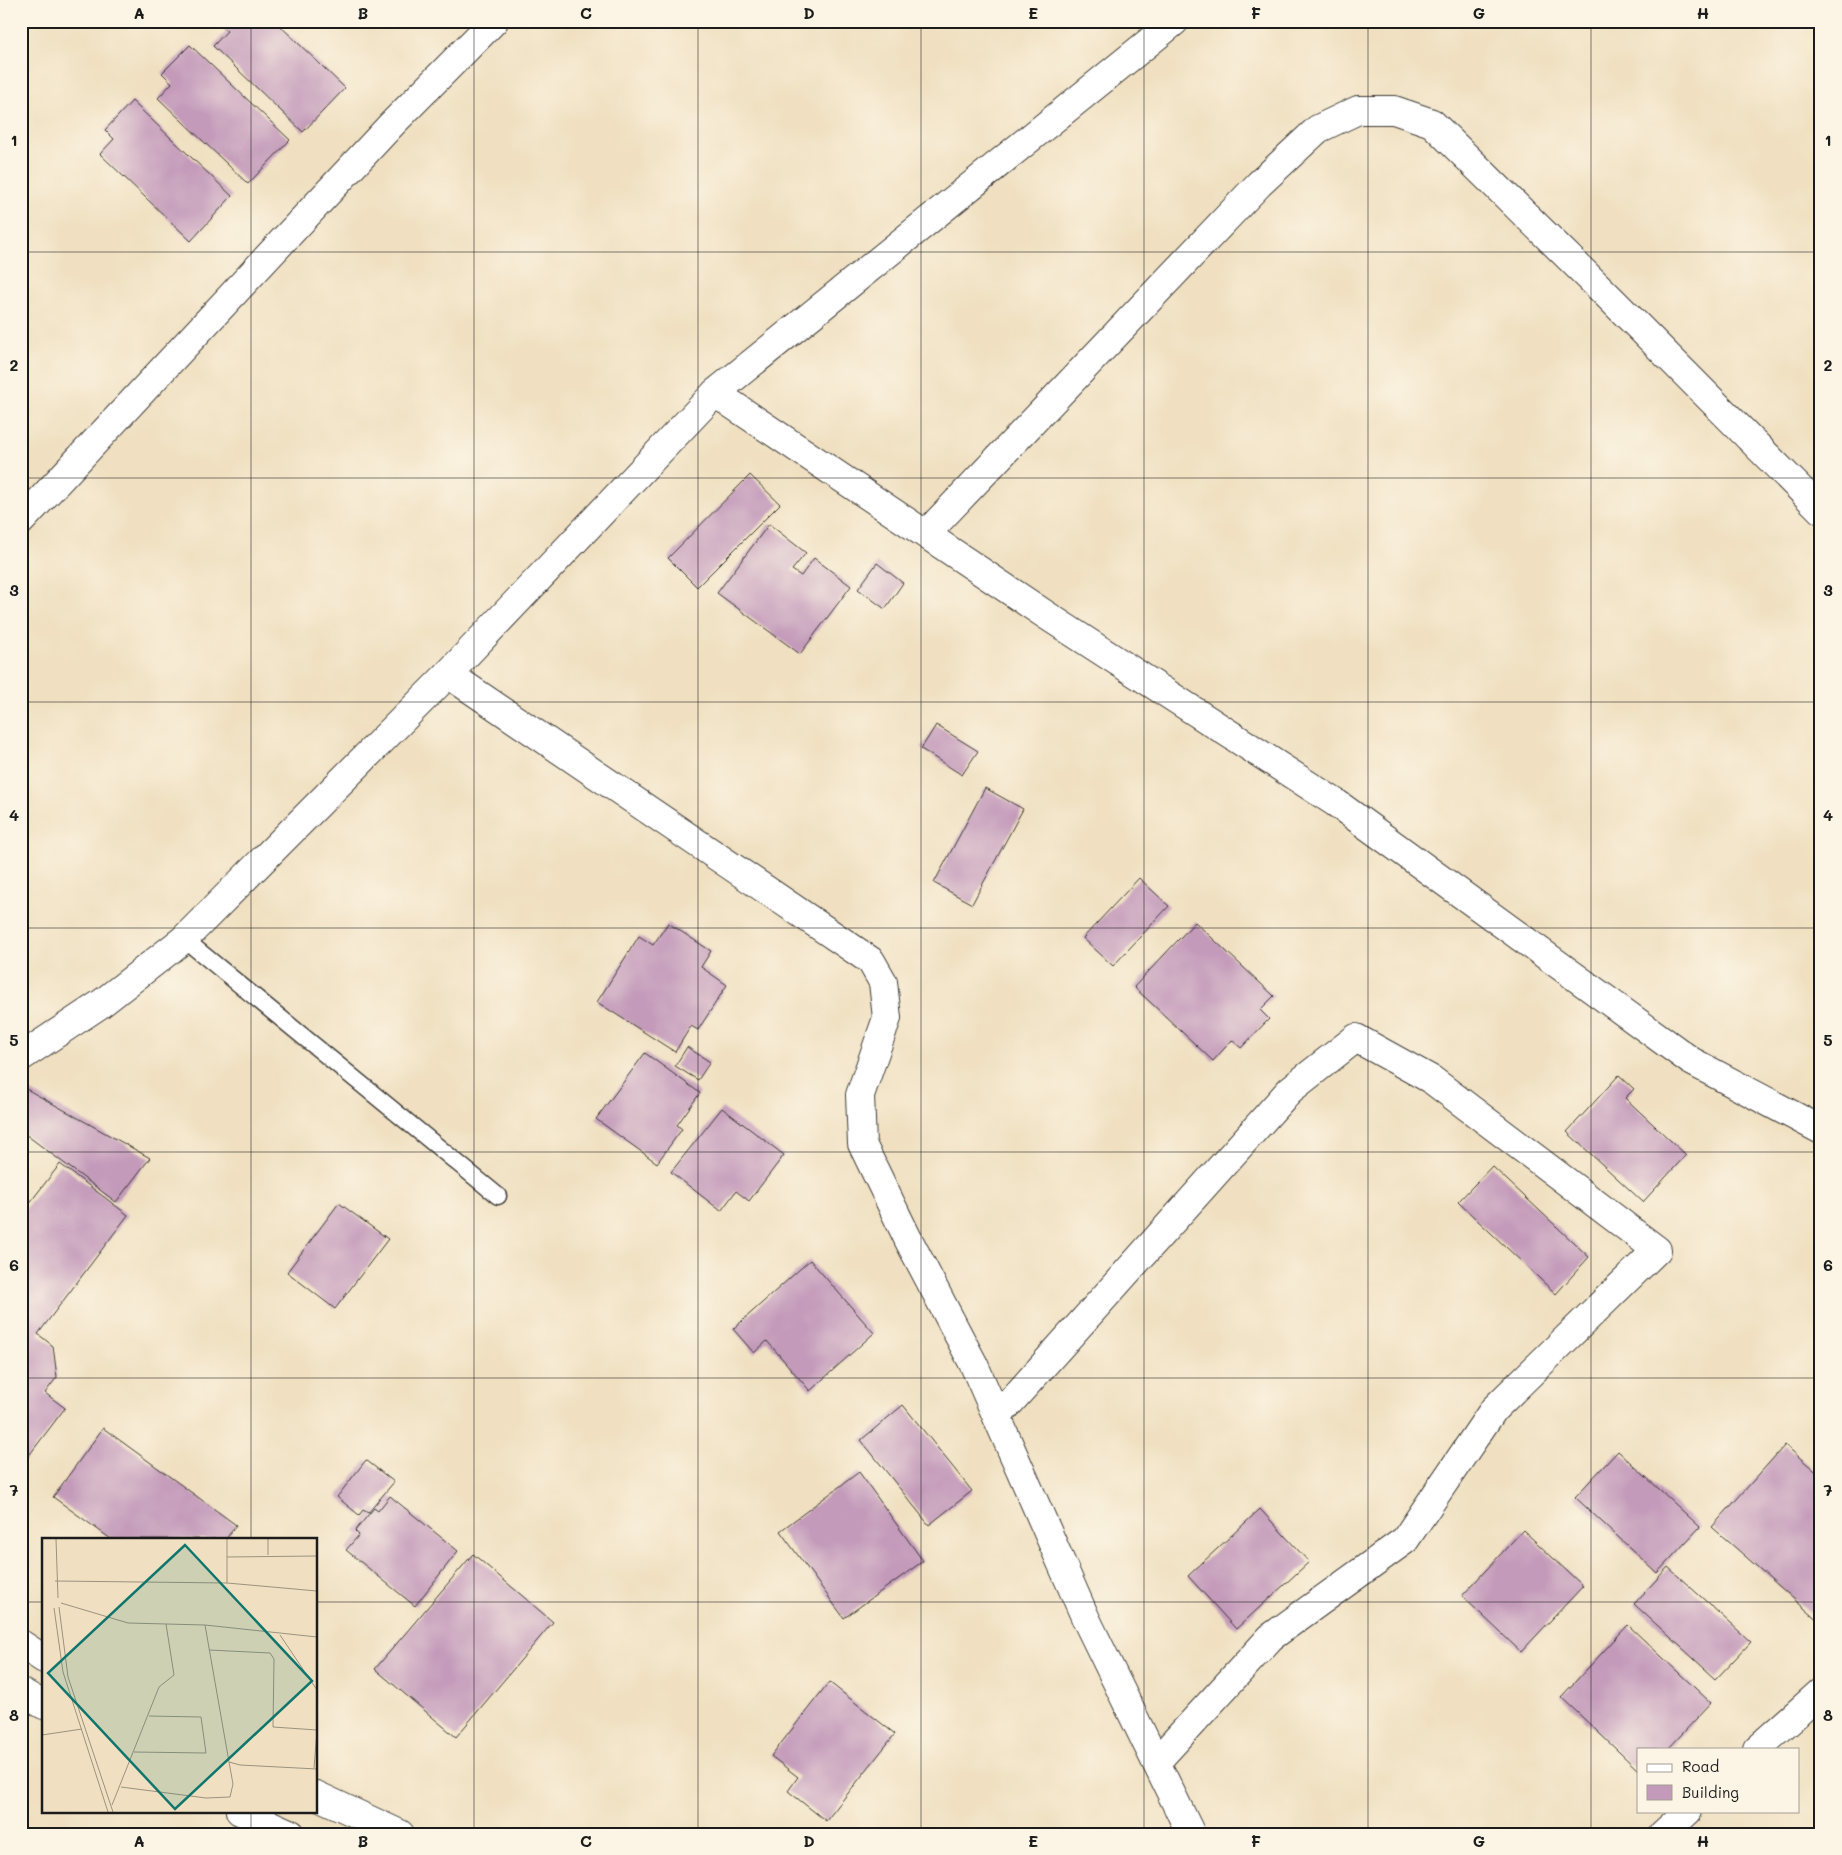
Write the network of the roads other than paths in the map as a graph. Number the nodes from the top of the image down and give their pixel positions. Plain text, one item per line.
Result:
1 (494, 21) edge
2 (1175, 21) edge
3 (715, 394) junction
4 (1821, 510) edge
5 (21, 521) edge
6 (926, 534) junction
7 (448, 674) junction
8 (184, 939) junction
9 (21, 1058) edge
10 (1821, 1130) edge
11 (498, 1196) dead end
12 (998, 1417) junction
13 (21, 1644) edge
14 (42, 1658) edge
15 (21, 1692) edge
16 (1821, 1692) edge
17 (42, 1705) edge
18 (1758, 1748) edge
19 (1156, 1762) junction
20 (318, 1797) edge
21 (242, 1812) edge
22 (1687, 1812) edge
23 (291, 1834) edge
24 (400, 1834) edge
25 (1191, 1834) edge
26 (1663, 1834) edge

1 - 5 street
2 - 3 street
3 - 6 street
3 - 7 street
4 - 6 street
6 - 10 street
7 - 8 street
7 - 12 street
8 - 9 street
8 - 11 lane
12 - 19 street
12 - 19 street
13 - 14 street
15 - 17 street
16 - 18 street
19 - 25 street
20 - 24 street
21 - 23 street
22 - 26 street

